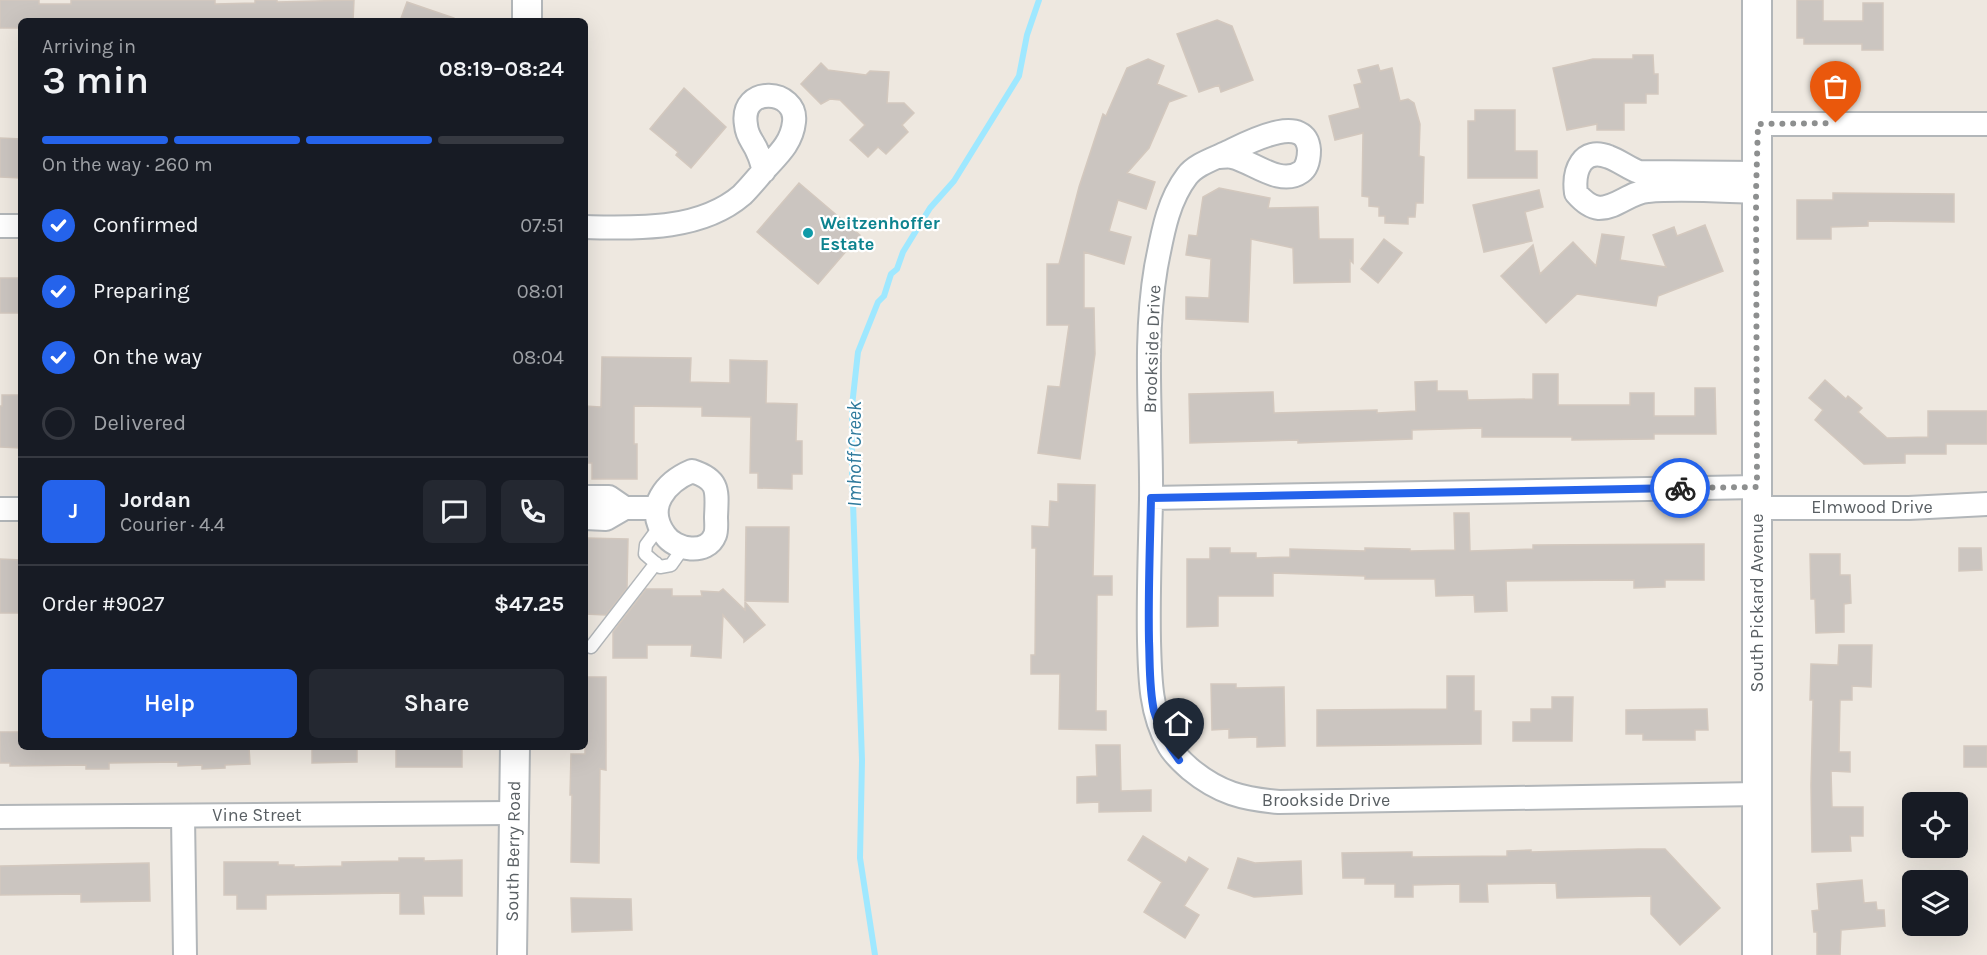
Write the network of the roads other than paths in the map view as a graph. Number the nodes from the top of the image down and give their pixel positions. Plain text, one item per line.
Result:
1 (527, 0) edge
2 (1757, 0) edge
3 (527, 18) edge
4 (1758, 124) junction
5 (1987, 124) edge
6 (1218, 157) dead end
7 (764, 171) dead end
8 (1756, 182) junction
9 (0, 226) edge
10 (18, 226) edge
11 (588, 228) edge
12 (588, 497) edge
13 (1757, 497) junction
14 (1151, 498) junction
15 (1987, 504) edge
16 (625, 508) junction
17 (0, 509) edge
18 (18, 509) edge
19 (659, 517) junction
20 (588, 518) edge
21 (683, 548) junction
22 (656, 563) junction
23 (591, 647) dead end
24 (515, 750) edge
25 (1758, 794) junction
26 (514, 813) junction
27 (183, 816) junction
28 (0, 817) edge
29 (185, 955) edge
30 (512, 955) edge
31 (1757, 955) edge

1 - 3 street
2 - 4 street, South Pickard Avenue
4 - 5 street
4 - 8 street, South Pickard Avenue
6 - 14 street, Brookside Drive
7 - 11 street
8 - 8 street
8 - 13 street, South Pickard Avenue
9 - 10 street
12 - 16 street
13 - 14 street, Elmwood Drive
13 - 15 street, Elmwood Drive
13 - 25 street, South Pickard Avenue
14 - 25 street, Brookside Drive
16 - 19 street
16 - 20 street
17 - 18 street
19 - 21 street
19 - 21 street
19 - 22 lane
21 - 22 lane
22 - 23 lane
24 - 26 street, South Berry Road
25 - 31 street, South Pickard Avenue
26 - 27 street, Vine Street
26 - 30 street, South Berry Road
27 - 28 street, Vine Street
27 - 29 street

